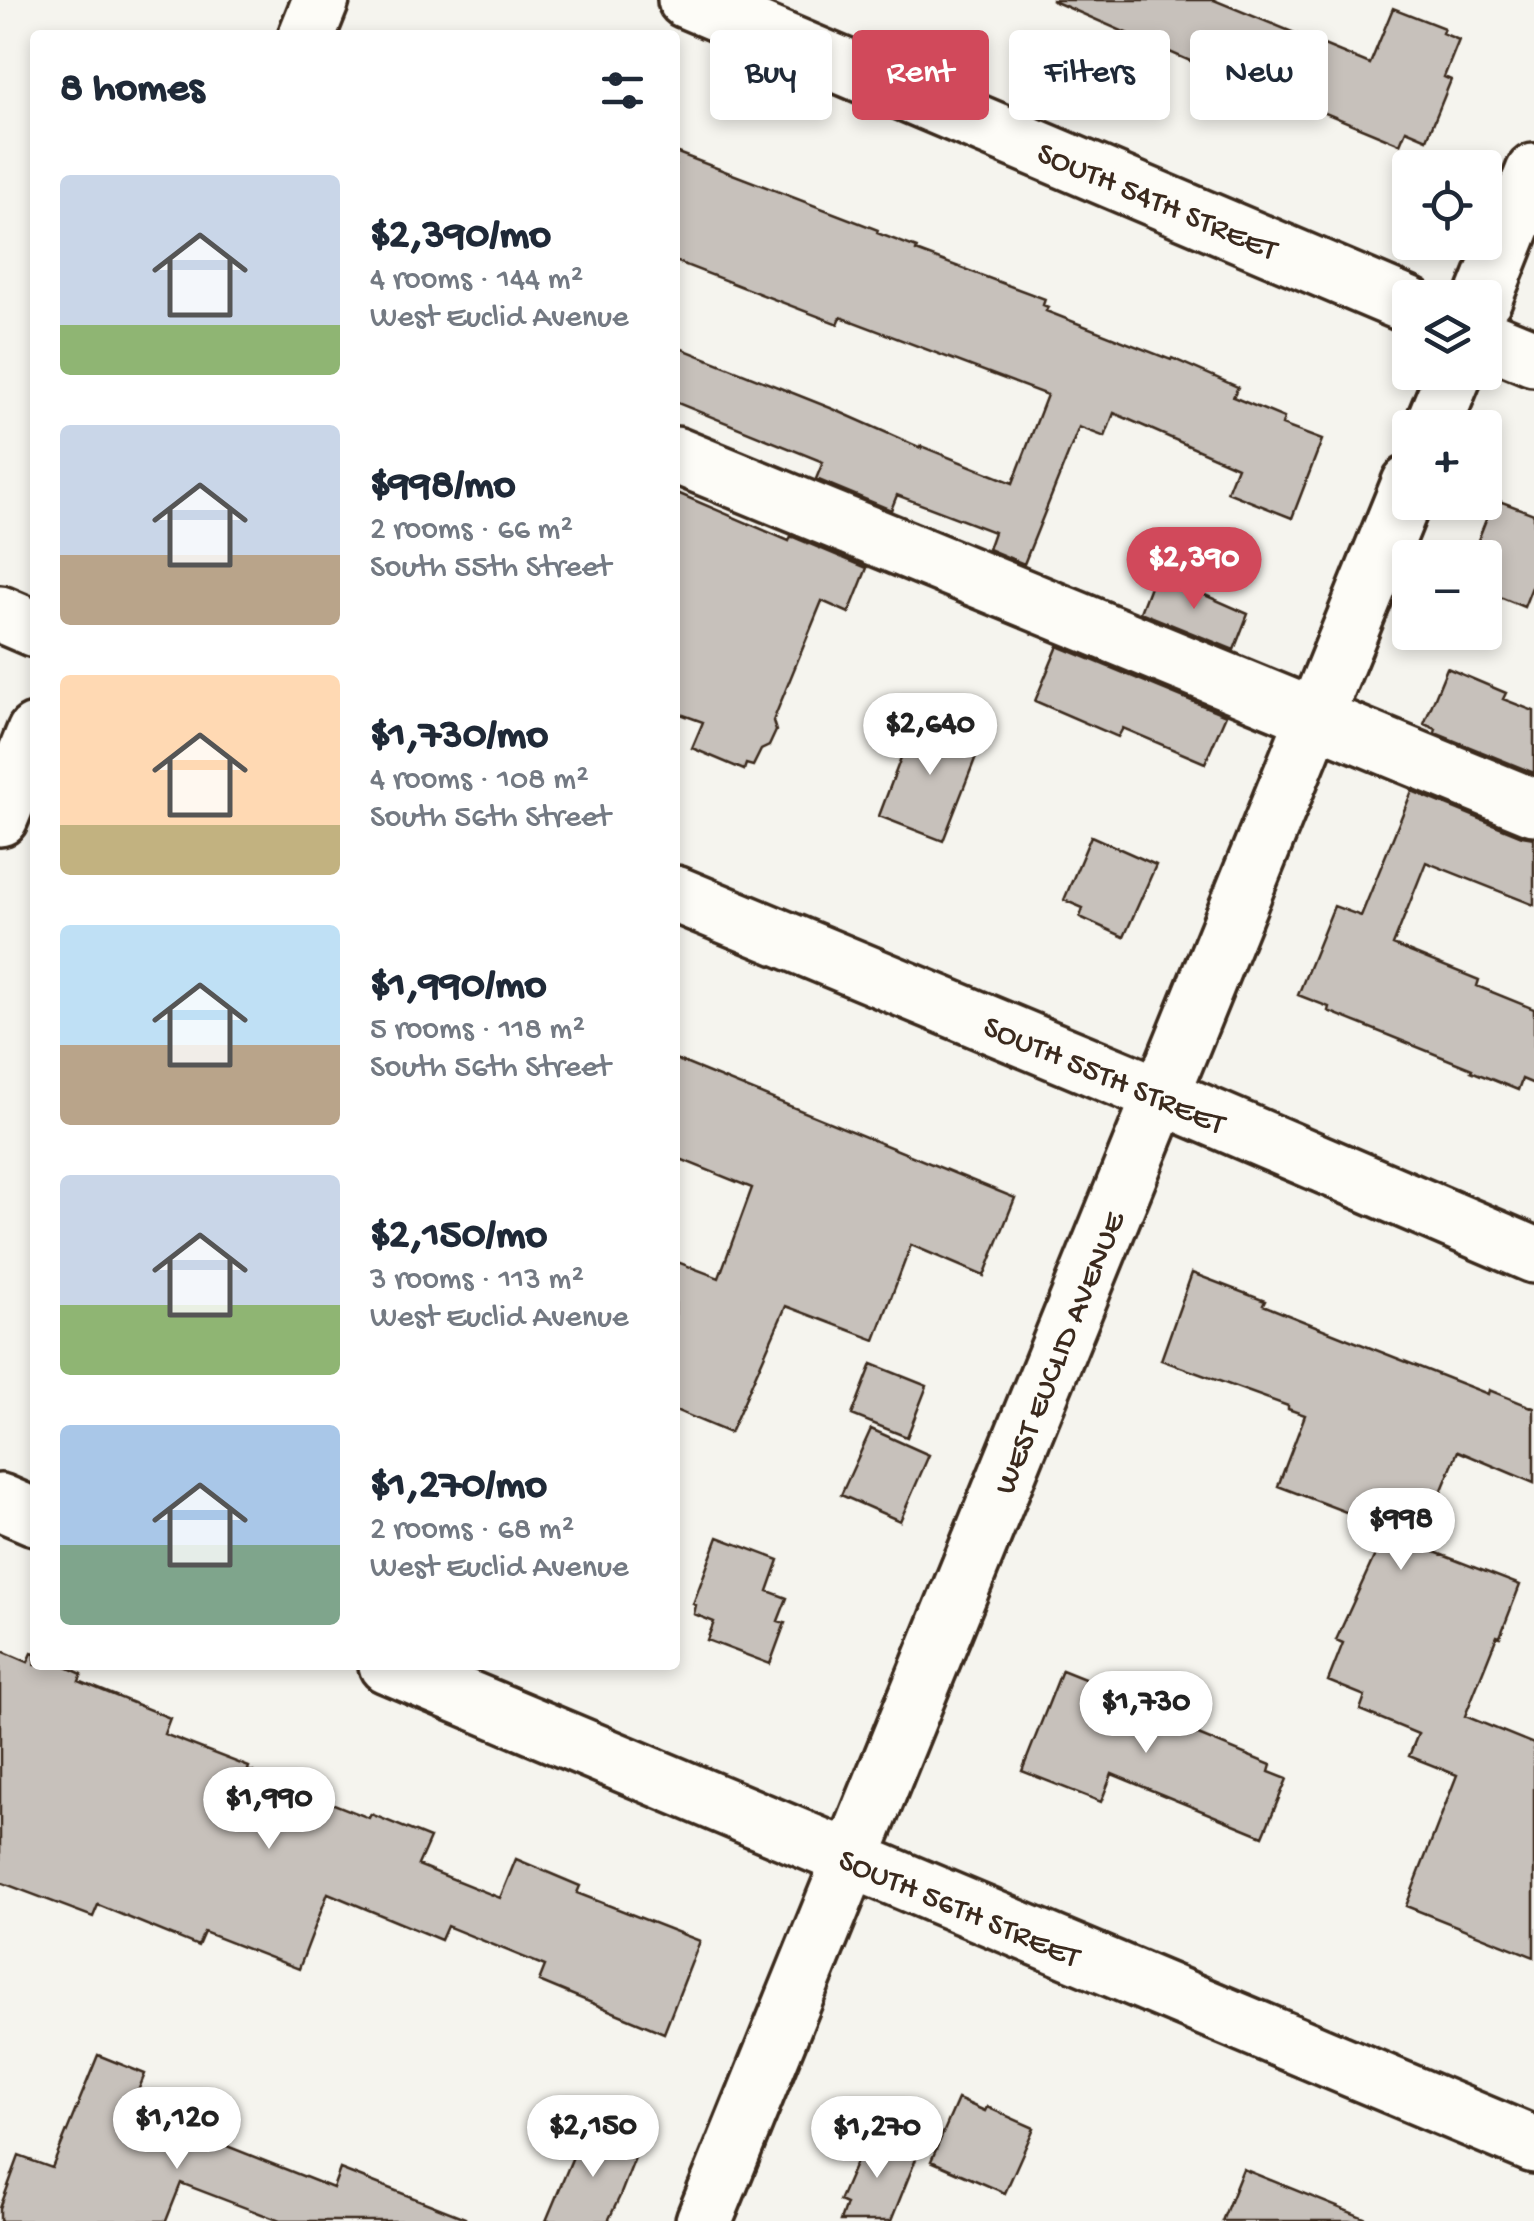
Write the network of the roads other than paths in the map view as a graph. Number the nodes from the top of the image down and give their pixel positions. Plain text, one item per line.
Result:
1 (321, 0) edge
2 (686, 0) edge
3 (309, 30) edge
4 (1534, 172) edge
5 (1491, 280) edge
6 (1392, 298) edge
7 (1502, 345) edge
8 (1534, 358) edge
9 (680, 456) edge
10 (1395, 520) edge
11 (0, 614) edge
12 (30, 627) edge
13 (1315, 715) junction
14 (30, 744) edge
15 (1534, 806) edge
16 (0, 818) edge
17 (680, 896) edge
18 (1162, 1096) junction
19 (1534, 1255) edge
20 (0, 1502) edge
21 (30, 1514) edge
22 (399, 1670) edge
23 (851, 1860) junction
24 (1534, 2146) edge
25 (704, 2221) edge

1 - 3 street
2 - 6 street, SOUTH 54TH STREET
4 - 5 street
7 - 8 street
9 - 13 street
10 - 13 street, WEST EUCLID AVENUE
11 - 12 street
13 - 15 street
13 - 18 street, WEST EUCLID AVENUE
14 - 16 street
17 - 18 street, SOUTH 55TH STREET
18 - 19 street, SOUTH 55TH STREET
18 - 23 street, WEST EUCLID AVENUE
20 - 21 street
22 - 23 street, SOUTH 56TH STREET
23 - 24 street, SOUTH 56TH STREET
23 - 25 street, WEST EUCLID AVENUE

